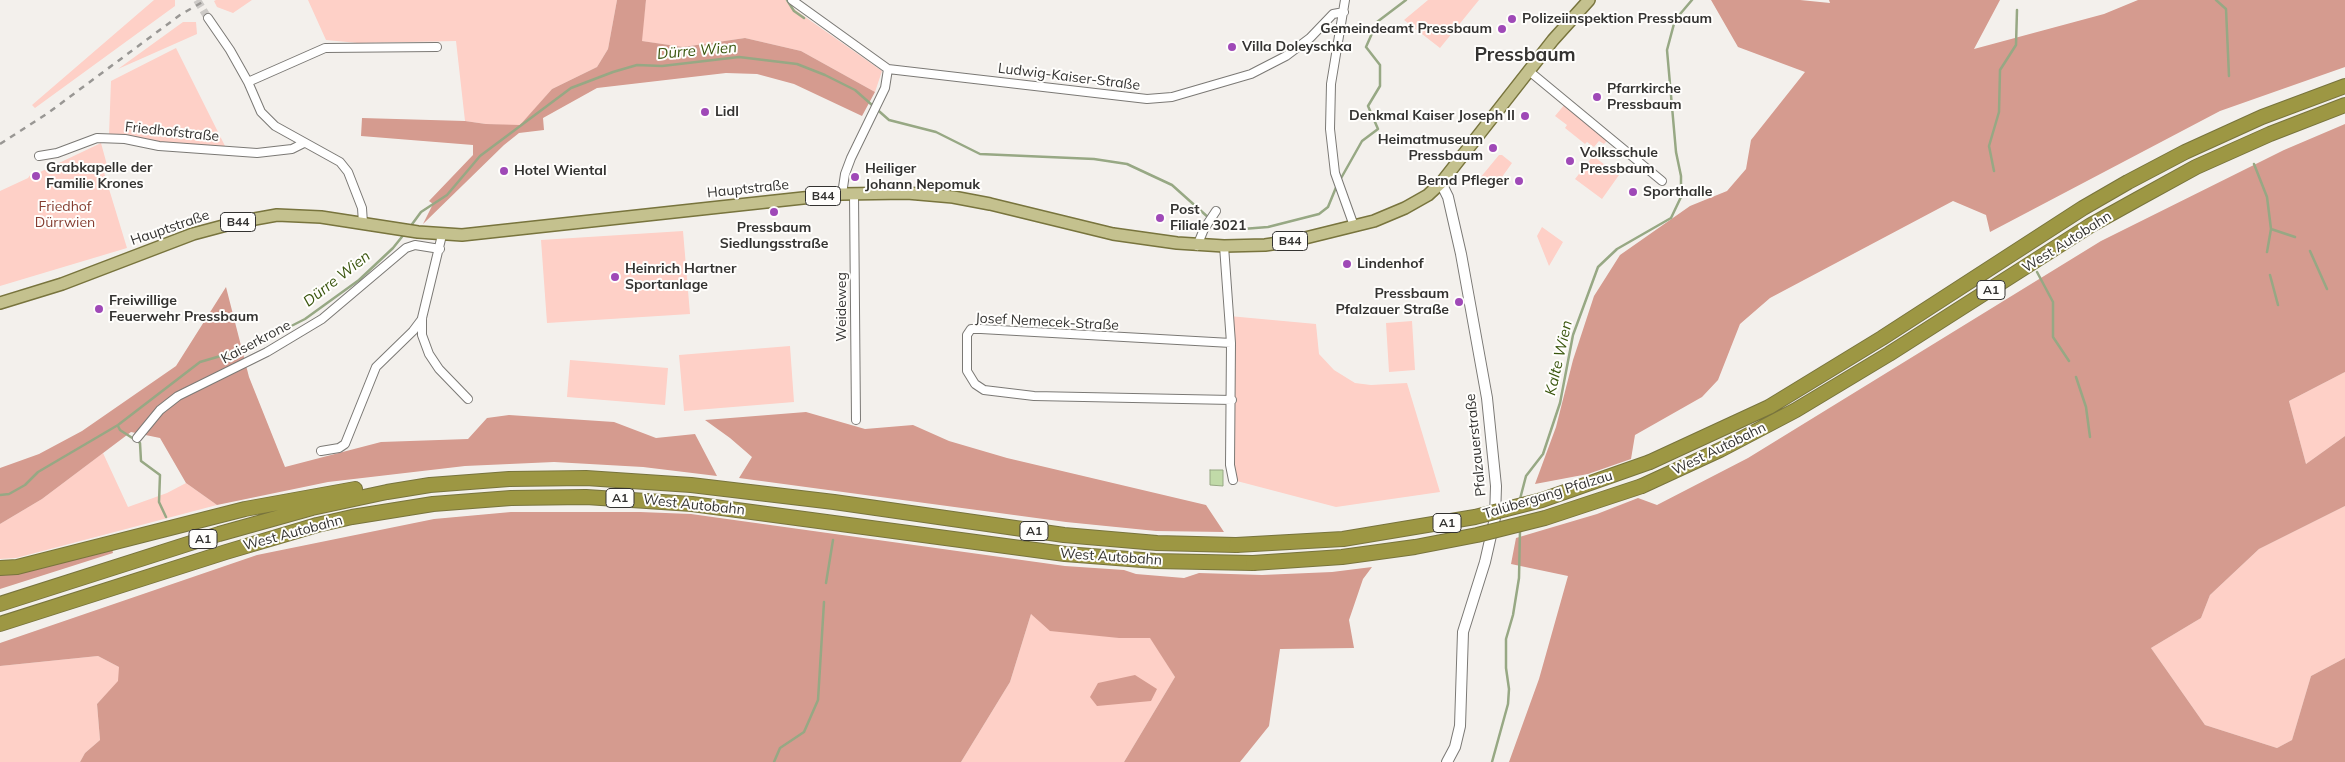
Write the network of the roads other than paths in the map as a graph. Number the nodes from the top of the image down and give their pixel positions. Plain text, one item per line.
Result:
1 (792, 0) edge
2 (1345, 0) edge
3 (1589, 0) edge
4 (1344, 12) junction
5 (208, 18) tunnel mouth
6 (437, 47) dead end
7 (888, 69) junction
8 (1529, 71) junction
9 (248, 82) junction
10 (2345, 86) edge
11 (2345, 105) edge
12 (304, 144) junction
13 (39, 156) dead end
14 (1662, 181) dead end
15 (1441, 183) junction
16 (848, 194) junction
17 (1216, 212) dead end
18 (362, 223) junction
19 (1354, 226) junction
20 (442, 235) junction
21 (1197, 246) junction
22 (1224, 246) junction
23 (440, 248) junction
24 (0, 303) edge
25 (422, 318) junction
26 (1231, 343) junction
27 (468, 399) dead end
28 (1232, 400) junction
29 (856, 420) dead end
30 (137, 438) dead end
31 (321, 452) dead end
32 (1650, 462) joint
33 (1233, 480) dead end
34 (1642, 486) joint
35 (410, 488) junction
36 (1236, 545) joint
37 (1253, 563) joint
38 (0, 568) edge
39 (0, 604) edge
40 (0, 624) edge
41 (1447, 762) edge

1 - 7 street
2 - 4 street
3 - 8 main road, Hauptstraße / B44
4 - 7 street, Ludwig-Kaiser-Straße
4 - 19 street
5 - 9 street
6 - 9 street
7 - 16 street
8 - 14 street
8 - 15 main road, Hauptstraße / B44
9 - 12 street
10 - 32 highway, West Autobahn / A1
11 - 34 highway, West Autobahn / A1
12 - 13 street, Friedhofstraße
12 - 18 street
15 - 19 main road, Hauptstraße / B44
15 - 41 street, Pfalzauerstraße
16 - 20 main road, Hauptstraße / B44
16 - 21 main road, Hauptstraße / B44
16 - 29 street, Weideweg
17 - 21 street
18 - 20 main road, Hauptstraße / B44
18 - 24 main road, Hauptstraße / B44
19 - 22 main road, Hauptstraße / B44
20 - 23 street
21 - 22 main road, Hauptstraße / B44
22 - 26 street
23 - 25 street
23 - 30 street, Kaiserkrone
25 - 27 street
25 - 31 street
26 - 28 street
26 - 28 street, Josef Nemecek-Straße
28 - 33 street
32 - 36 highway, Talübergang Pfalzau / A1, bridge
34 - 37 highway, Talübergang Pfalzau / A1, bridge
35 - 36 highway, West Autobahn / A1
35 - 38 highway
35 - 39 highway, West Autobahn / A1
37 - 40 highway, West Autobahn / A1

